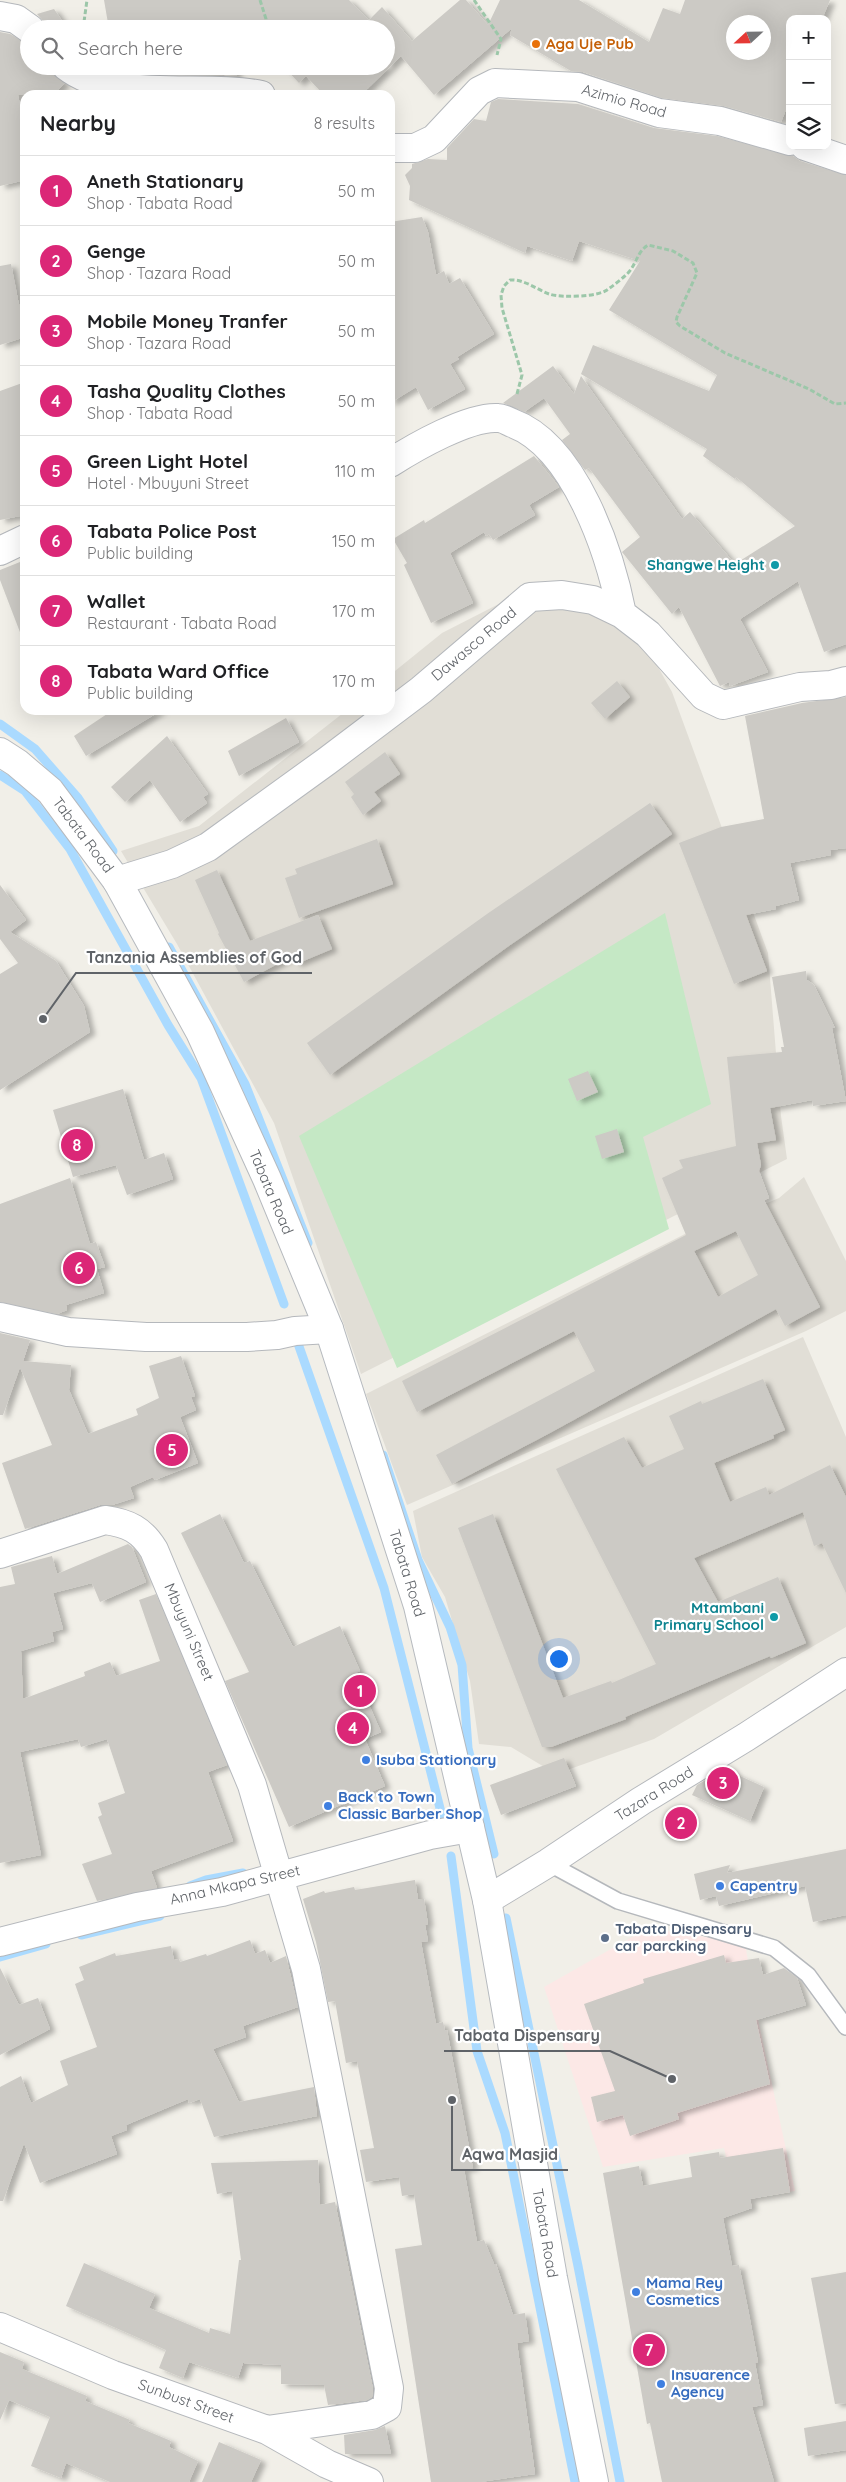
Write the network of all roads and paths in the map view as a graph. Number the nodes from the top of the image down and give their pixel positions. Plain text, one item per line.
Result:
1 (87, 0) edge
2 (260, 0) edge
3 (474, 0) edge
4 (0, 16) edge
5 (84, 20) edge
6 (266, 20) edge
7 (20, 22) edge
8 (80, 75) edge
9 (495, 83) junction
10 (155, 90) edge
11 (786, 140) edge
12 (395, 148) edge
13 (817, 150) edge
14 (846, 160) edge
15 (846, 403) edge
16 (499, 418) junction
17 (395, 460) edge
18 (20, 542) edge
19 (0, 551) edge
20 (622, 614) junction
21 (846, 681) edge
22 (395, 710) edge
23 (388, 715) edge
24 (0, 752) edge
25 (117, 881) junction
26 (0, 1316) edge
27 (329, 1330) junction
28 (0, 1554) edge
29 (846, 1672) edge
30 (470, 1828) junction
31 (548, 1863) junction
32 (278, 1876) junction
33 (487, 1900) junction
34 (0, 1942) edge
35 (846, 2027) edge
36 (0, 2327) edge
37 (267, 2430) junction
38 (369, 2482) edge
39 (594, 2482) edge

1 - 5 path
2 - 6 path
3 - 9 path
4 - 7 street
8 - 10 street
9 - 11 street, Azimio Road
9 - 12 street
13 - 14 street
15 - 16 path
16 - 17 street
16 - 20 street
18 - 19 street
20 - 21 street, Dawasco Road
20 - 22 street, Dawasco Road
23 - 25 street, Dawasco Road
24 - 25 street, Tabata Road
25 - 27 street, Tabata Road
26 - 27 street
27 - 30 street, Tabata Road
28 - 32 street, Mbuyuni Street
29 - 31 street, Tazara Road
30 - 32 street, Anna Mkapa Street
30 - 33 street, Tabata Road
31 - 33 street, Tazara Road
31 - 35 lane
32 - 34 street, Anna Mkapa Street
32 - 37 street, Mbuyuni Street
33 - 39 street, Tabata Road
36 - 37 street, Sunbust Street
37 - 38 street, Sunbust Street

